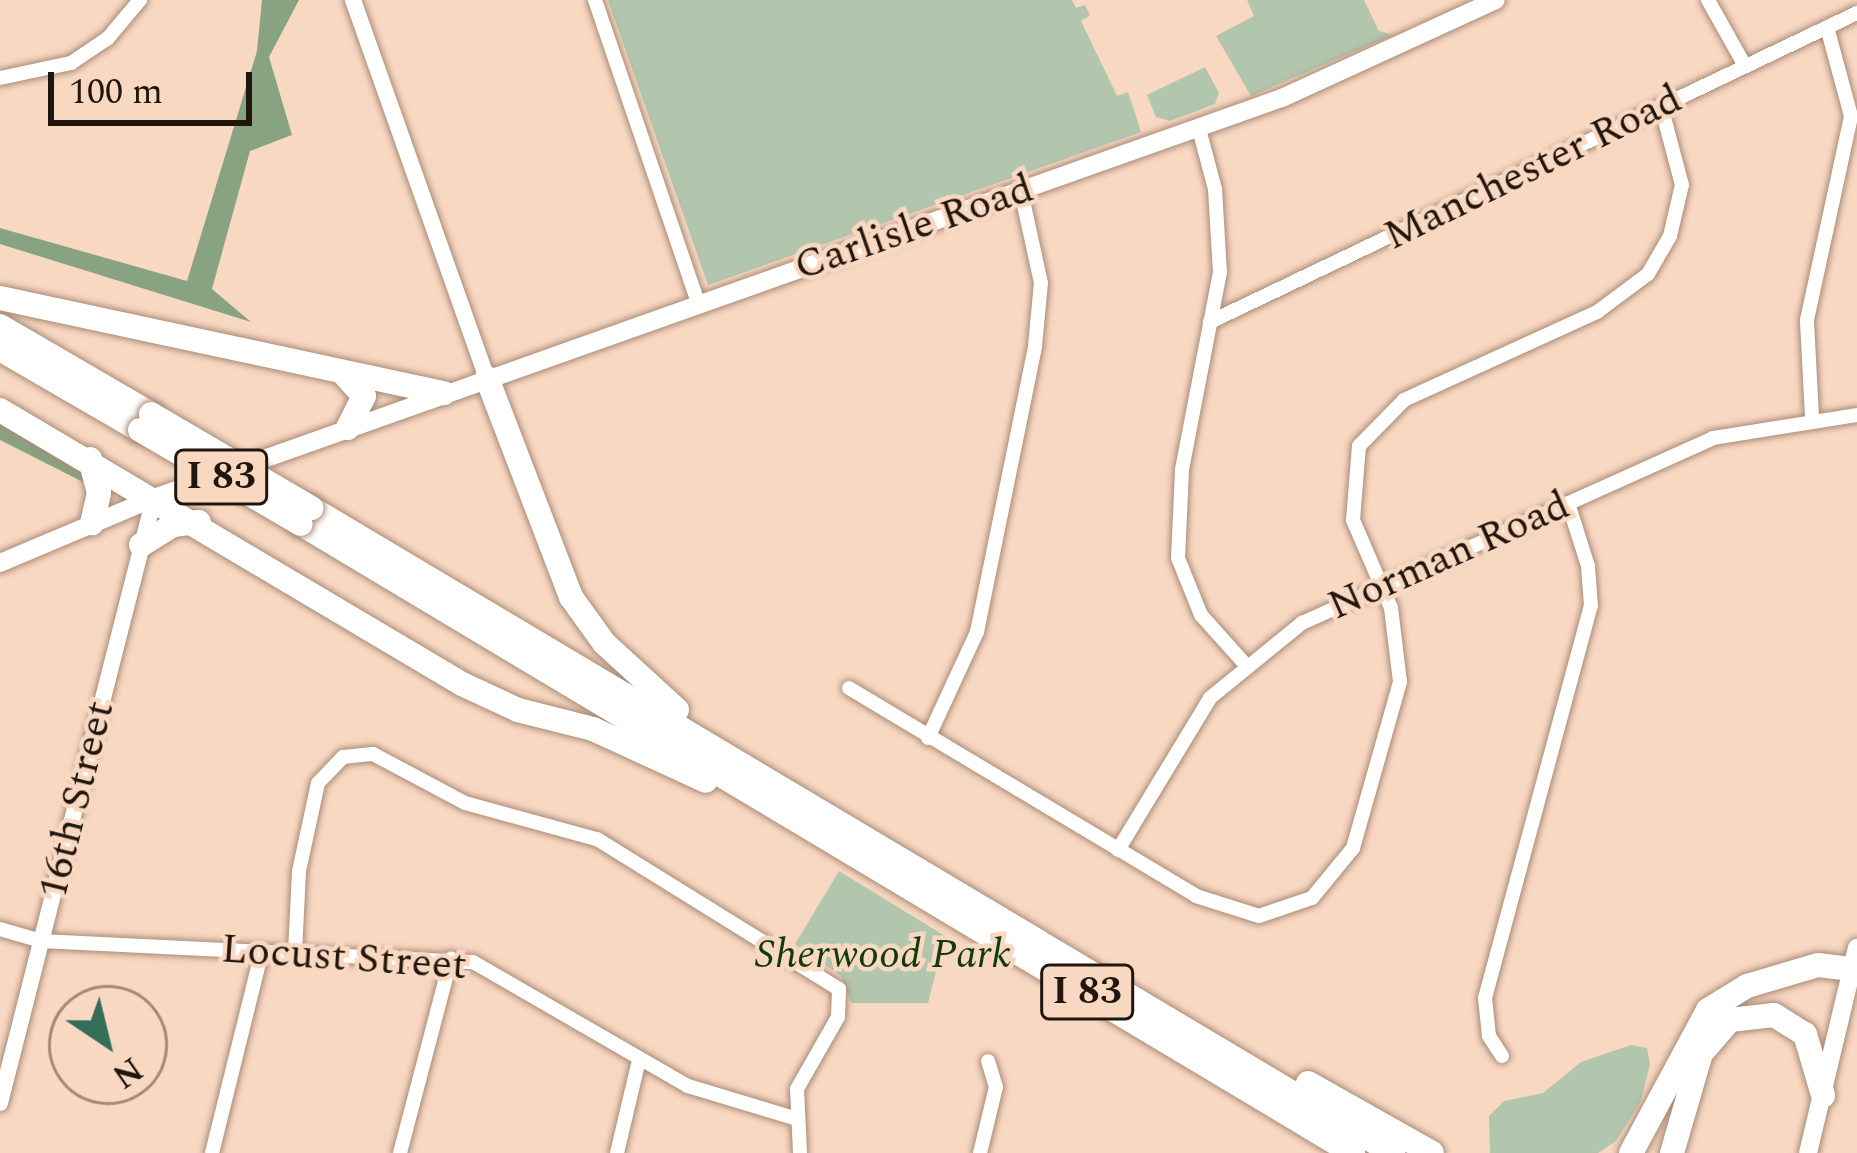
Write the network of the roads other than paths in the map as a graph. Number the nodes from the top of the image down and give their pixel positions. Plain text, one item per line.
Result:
1 (140, 0) edge
2 (353, 0) edge
3 (596, 0) edge
4 (1496, 0) edge
5 (1708, 0) edge
6 (1857, 13) edge
7 (1827, 27) junction
8 (1745, 66) junction
9 (0, 78) edge
10 (1661, 106) junction
11 (1199, 129) junction
12 (1022, 191) junction
13 (0, 298) edge
14 (699, 305) junction
15 (1210, 322) junction
16 (0, 326) edge
17 (0, 349) edge
18 (341, 372) junction
19 (487, 378) junction
20 (445, 393) junction
21 (0, 410) edge
22 (1857, 416) edge
23 (1812, 417) junction
24 (146, 422) junction
25 (337, 432) junction
26 (90, 459) junction
27 (154, 498) junction
28 (1568, 503) junction
29 (306, 516) junction
30 (199, 522) junction
31 (92, 524) junction
32 (141, 544) junction
33 (0, 563) edge
34 (1382, 585) junction
35 (1244, 663) junction
36 (849, 688) dead end
37 (930, 733) junction
38 (765, 776) junction
39 (820, 833) junction
40 (1118, 850) junction
41 (0, 929) edge
42 (41, 941) junction
43 (262, 951) junction
44 (295, 952) junction
45 (451, 959) junction
46 (1855, 963) edge
47 (1502, 1056) dead end
48 (639, 1060) junction
49 (988, 1061) dead end
50 (1695, 1063) junction
51 (1823, 1094) junction
52 (0, 1103) edge
53 (797, 1119) junction
54 (1395, 1143) edge
55 (212, 1153) edge
56 (400, 1153) edge
57 (617, 1153) edge
58 (800, 1153) edge
59 (980, 1153) edge
60 (1353, 1153) edge
61 (1432, 1153) edge
62 (1449, 1153) edge
63 (1631, 1153) edge
64 (1672, 1153) edge
65 (1808, 1153) edge

1 - 9 street
2 - 19 street
3 - 14 street
4 - 11 main road, Carlisle Road
5 - 8 street
6 - 7 street, Manchester Road
7 - 8 street, Manchester Road
7 - 23 street
8 - 10 street, Manchester Road
10 - 15 street, Manchester Road
10 - 34 street
11 - 12 main road, Carlisle Road
11 - 15 street
12 - 14 main road, Carlisle Road
12 - 37 street
13 - 18 highway
14 - 19 main road, Carlisle Road
15 - 35 street
16 - 24 highway, I 83
17 - 24 highway, I 83
18 - 20 highway
18 - 25 highway
19 - 20 main road, Carlisle Road
19 - 38 highway
20 - 25 main road, Carlisle Road
21 - 26 highway
22 - 23 street, Norman Road
23 - 28 street, Norman Road
24 - 29 highway, I 83, bridge
25 - 27 main road, Carlisle Road
26 - 27 highway
26 - 31 highway
27 - 30 highway
27 - 31 main road, Carlisle Road
27 - 32 street, 16th Street
28 - 34 street, Norman Road
28 - 47 street
29 - 38 highway, I 83
29 - 39 highway, I 83
30 - 32 highway
30 - 39 highway
31 - 33 main road, Carlisle Road
32 - 42 street, 16th Street
34 - 35 street, Norman Road
34 - 40 street
35 - 40 street, Norman Road
36 - 37 street
37 - 40 street
38 - 54 highway, I 83
39 - 60 highway, I 83
41 - 42 street, Locust Street
42 - 43 street, Locust Street
42 - 52 street, 16th Street
43 - 44 street, Locust Street
43 - 55 street
44 - 45 street, Locust Street
44 - 53 street
45 - 48 street, Locust Street
45 - 56 street
46 - 50 highway
46 - 51 main road
46 - 63 highway
48 - 53 street, Locust Street
48 - 57 street
49 - 59 street
50 - 51 highway
50 - 64 highway
51 - 65 main road
53 - 58 street
54 - 61 highway
54 - 62 highway

